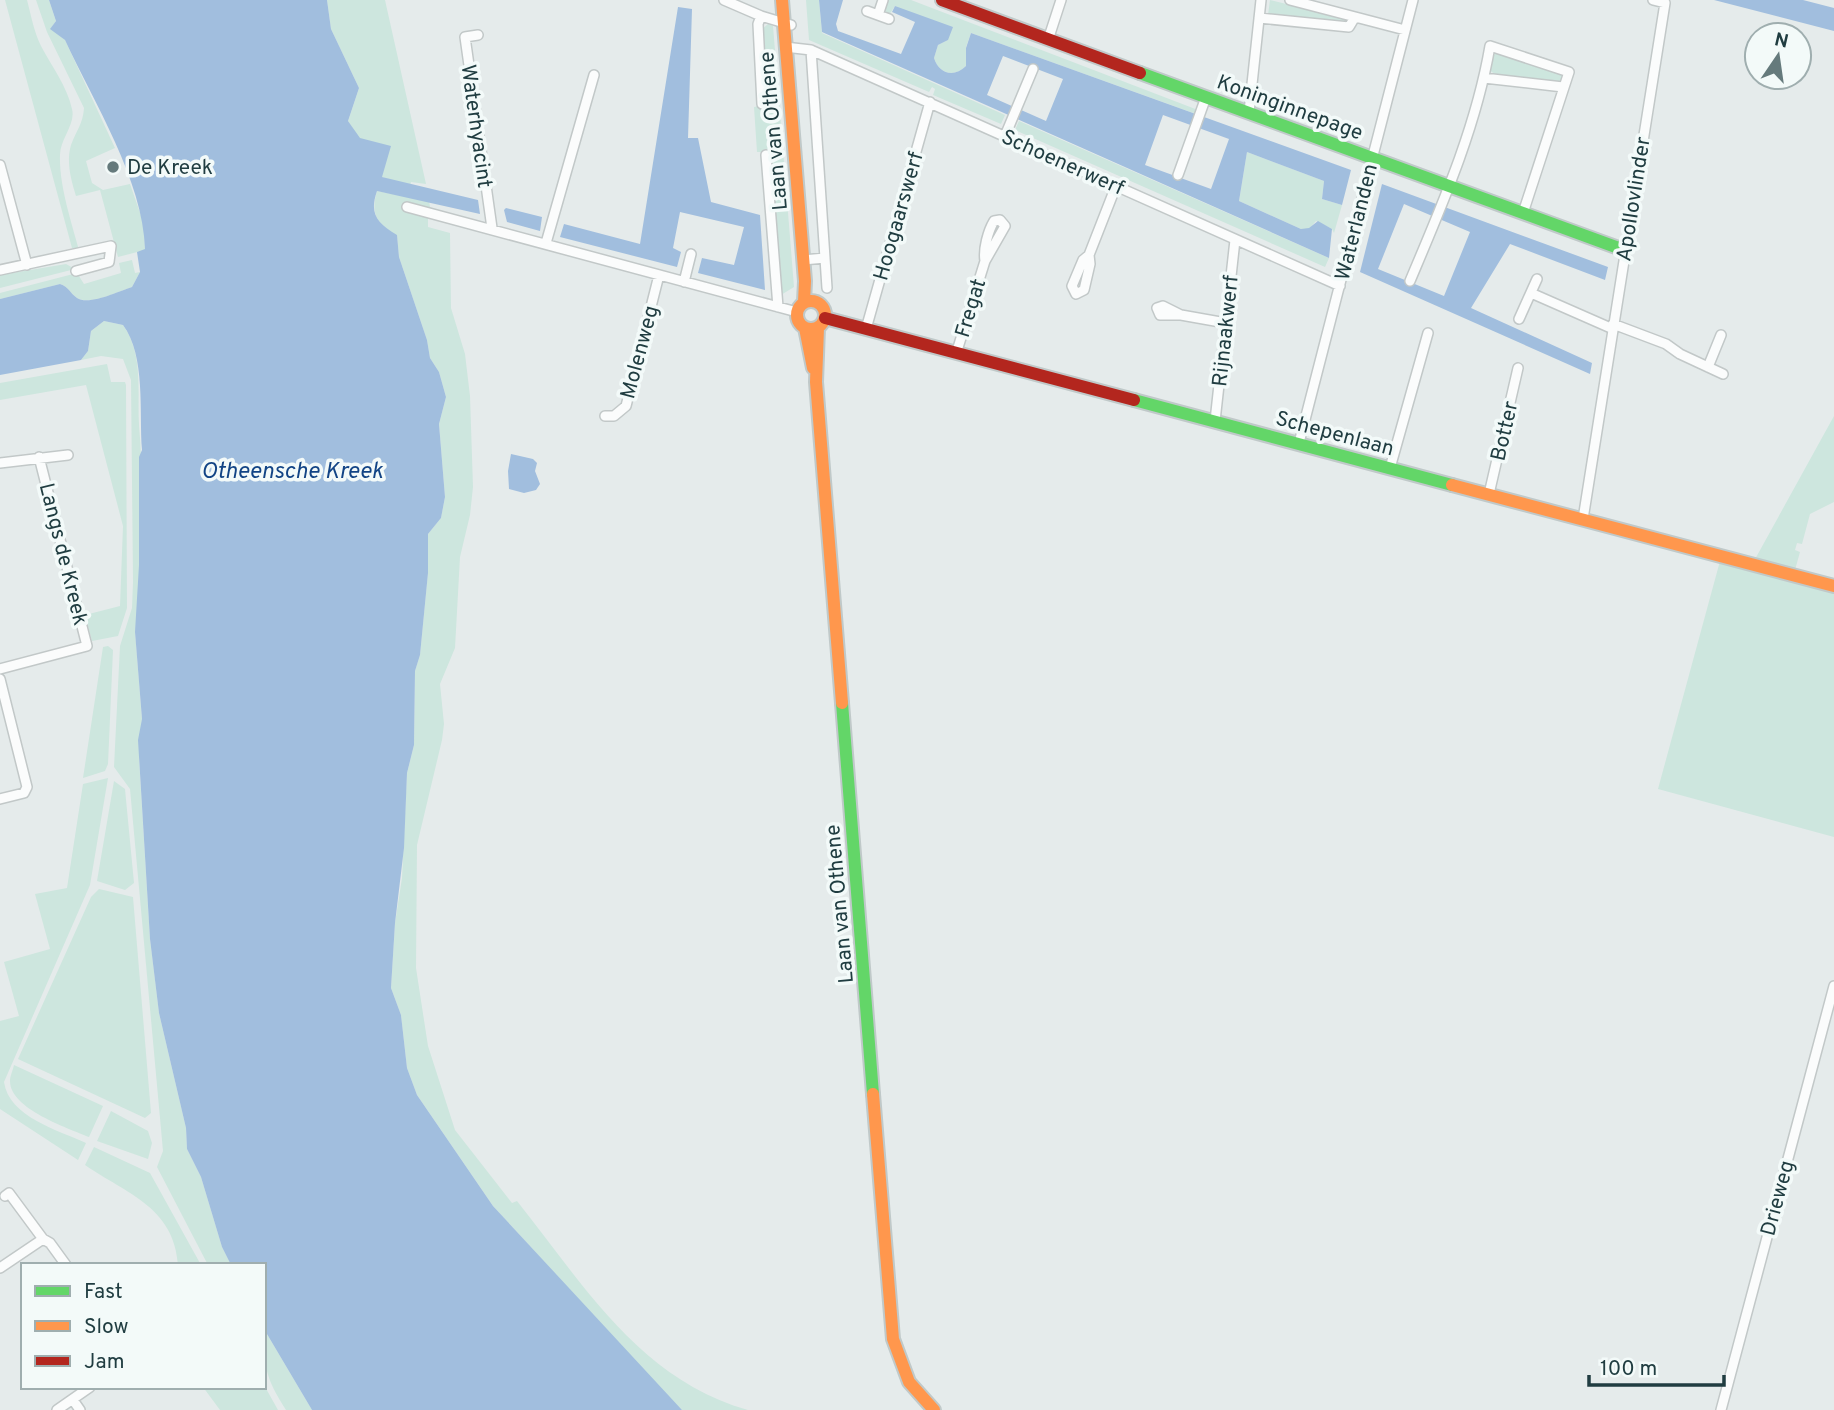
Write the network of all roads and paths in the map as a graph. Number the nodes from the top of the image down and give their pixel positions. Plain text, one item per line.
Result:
1 (724, 0) edge
2 (782, 0) edge
3 (789, 0) edge
4 (883, 0) edge
5 (942, 0) edge
6 (1061, 0) edge
7 (1261, 0) edge
8 (1290, 0) edge
9 (1413, 0) edge
10 (1653, 0) edge
11 (962, 4) edge
12 (867, 11) dead end
13 (878, 15) junction
14 (761, 16) junction
15 (1355, 17) junction
16 (1259, 18) junction
17 (889, 19) dead end
18 (788, 24) junction
19 (1405, 30) junction
20 (478, 35) dead end
21 (1048, 40) junction
22 (789, 47) junction
23 (811, 50) junction
24 (1033, 69) dead end
25 (594, 75) dead end
26 (1485, 78) junction
27 (1563, 88) junction
28 (1206, 97) junction
29 (930, 102) junction
30 (762, 104) dead end
31 (1249, 112) junction
32 (1005, 136) junction
33 (766, 155) dead end
34 (1373, 158) junction
35 (0, 165) edge
36 (1178, 175) dead end
37 (1116, 186) junction
38 (1448, 192) junction
39 (407, 207) dead end
40 (1524, 214) junction
41 (492, 228) junction
42 (1236, 240) junction
43 (546, 243) junction
44 (1624, 250) junction
45 (691, 254) dead end
46 (1088, 256) dead end
47 (825, 258) junction
48 (807, 259) junction
49 (985, 261) dead end
50 (27, 265) junction
51 (0, 270) edge
52 (76, 271) dead end
53 (659, 275) junction
54 (1537, 279) dead end
55 (1410, 281) dead end
56 (684, 282) junction
57 (1340, 286) junction
58 (827, 288) dead end
59 (1531, 293) junction
60 (805, 305) junction
61 (778, 307) junction
62 (1181, 315) dead end
63 (1519, 319) dead end
64 (822, 323) junction
65 (1226, 323) junction
66 (1613, 327) junction
67 (805, 328) junction
68 (866, 330) junction
69 (1428, 333) dead end
70 (1721, 335) dead end
71 (956, 354) junction
72 (1708, 367) junction
73 (1518, 368) dead end
74 (1723, 374) dead end
75 (816, 382) junction
76 (604, 416) dead end
77 (1215, 421) junction
78 (1299, 443) junction
79 (68, 455) dead end
80 (39, 457) junction
81 (0, 464) edge
82 (1390, 468) junction
83 (1489, 494) junction
84 (1583, 519) junction
85 (1834, 586) edge
86 (0, 669) edge
87 (0, 679) edge
88 (0, 799) edge
89 (1834, 986) edge
90 (5, 1196) dead end
91 (43, 1239) junction
92 (65, 1263) edge
93 (0, 1268) edge
94 (87, 1389) edge
95 (73, 1400) junction
96 (57, 1410) edge
97 (80, 1410) edge
98 (934, 1410) edge
99 (1721, 1410) edge

1 - 14 street
2 - 18 street, Laan van Othene
3 - 18 street, Laan van Othene
4 - 13 street
5 - 11 street, Koninginnepage
6 - 21 street
7 - 16 street
8 - 15 street
9 - 19 street, Waterlanden
10 - 44 street, Apollovlinder
11 - 21 street, Koninginnepage
12 - 13 street
13 - 17 street
14 - 18 street
14 - 30 street
15 - 16 street
15 - 19 street
16 - 31 street
18 - 22 street, Laan van Othene
19 - 34 street, Waterlanden
20 - 41 street, Waterhyacint
21 - 28 street, Koninginnepage
22 - 23 street, Schoenerwerf
22 - 48 street, Laan van Othene
23 - 29 street, Schoenerwerf
23 - 47 street, Laan van Othene
24 - 32 street
25 - 43 street
26 - 27 street
26 - 27 street
26 - 38 street
27 - 40 street
28 - 31 street, Koninginnepage
28 - 36 street
29 - 32 street, Schoenerwerf
29 - 68 street, Hoogaarswerf
31 - 34 street, Koninginnepage
32 - 37 street, Schoenerwerf
33 - 61 street
34 - 38 street, Koninginnepage
34 - 57 street, Waterlanden
35 - 50 street
37 - 42 street, Schoenerwerf
37 - 46 street
38 - 40 street, Koninginnepage
38 - 55 street
39 - 41 street
40 - 44 street, Koninginnepage
41 - 43 street
42 - 57 street, Schoenerwerf
42 - 65 street, Rijnaakwerf
43 - 53 street
44 - 66 street, Apollovlinder
45 - 56 street
47 - 48 street
47 - 58 street, Laan van Othene
48 - 60 street, Laan van Othene
49 - 71 street, Fregat
50 - 51 street
50 - 52 street
53 - 56 street
53 - 76 street, Molenweg
54 - 59 street
56 - 61 street
57 - 78 street, Waterlanden
59 - 63 street
59 - 66 street
60 - 61 street
60 - 64 street
60 - 67 street, Laan van Othene
62 - 65 street
64 - 67 street, Schepenlaan
64 - 68 street, Schepenlaan
64 - 75 street, Laan van Othene
65 - 77 street, Rijnaakwerf
66 - 72 street
66 - 84 street, Apollovlinder
67 - 75 street, Laan van Othene
68 - 71 street, Schepenlaan
69 - 82 street
70 - 72 street
71 - 77 street, Schepenlaan
72 - 74 street
73 - 83 street, Botter
75 - 98 street, Laan van Othene
77 - 78 street, Schepenlaan
78 - 82 street, Schepenlaan
79 - 80 street, Langs de Kreek
80 - 81 street, Langs de Kreek
80 - 86 street, Langs de Kreek
82 - 83 street, Schepenlaan
83 - 84 street, Schepenlaan
84 - 85 street, Schepenlaan
87 - 88 street
89 - 99 street, Drieweg
90 - 91 street
91 - 92 street
91 - 93 street
94 - 95 street
95 - 96 street
95 - 97 street

